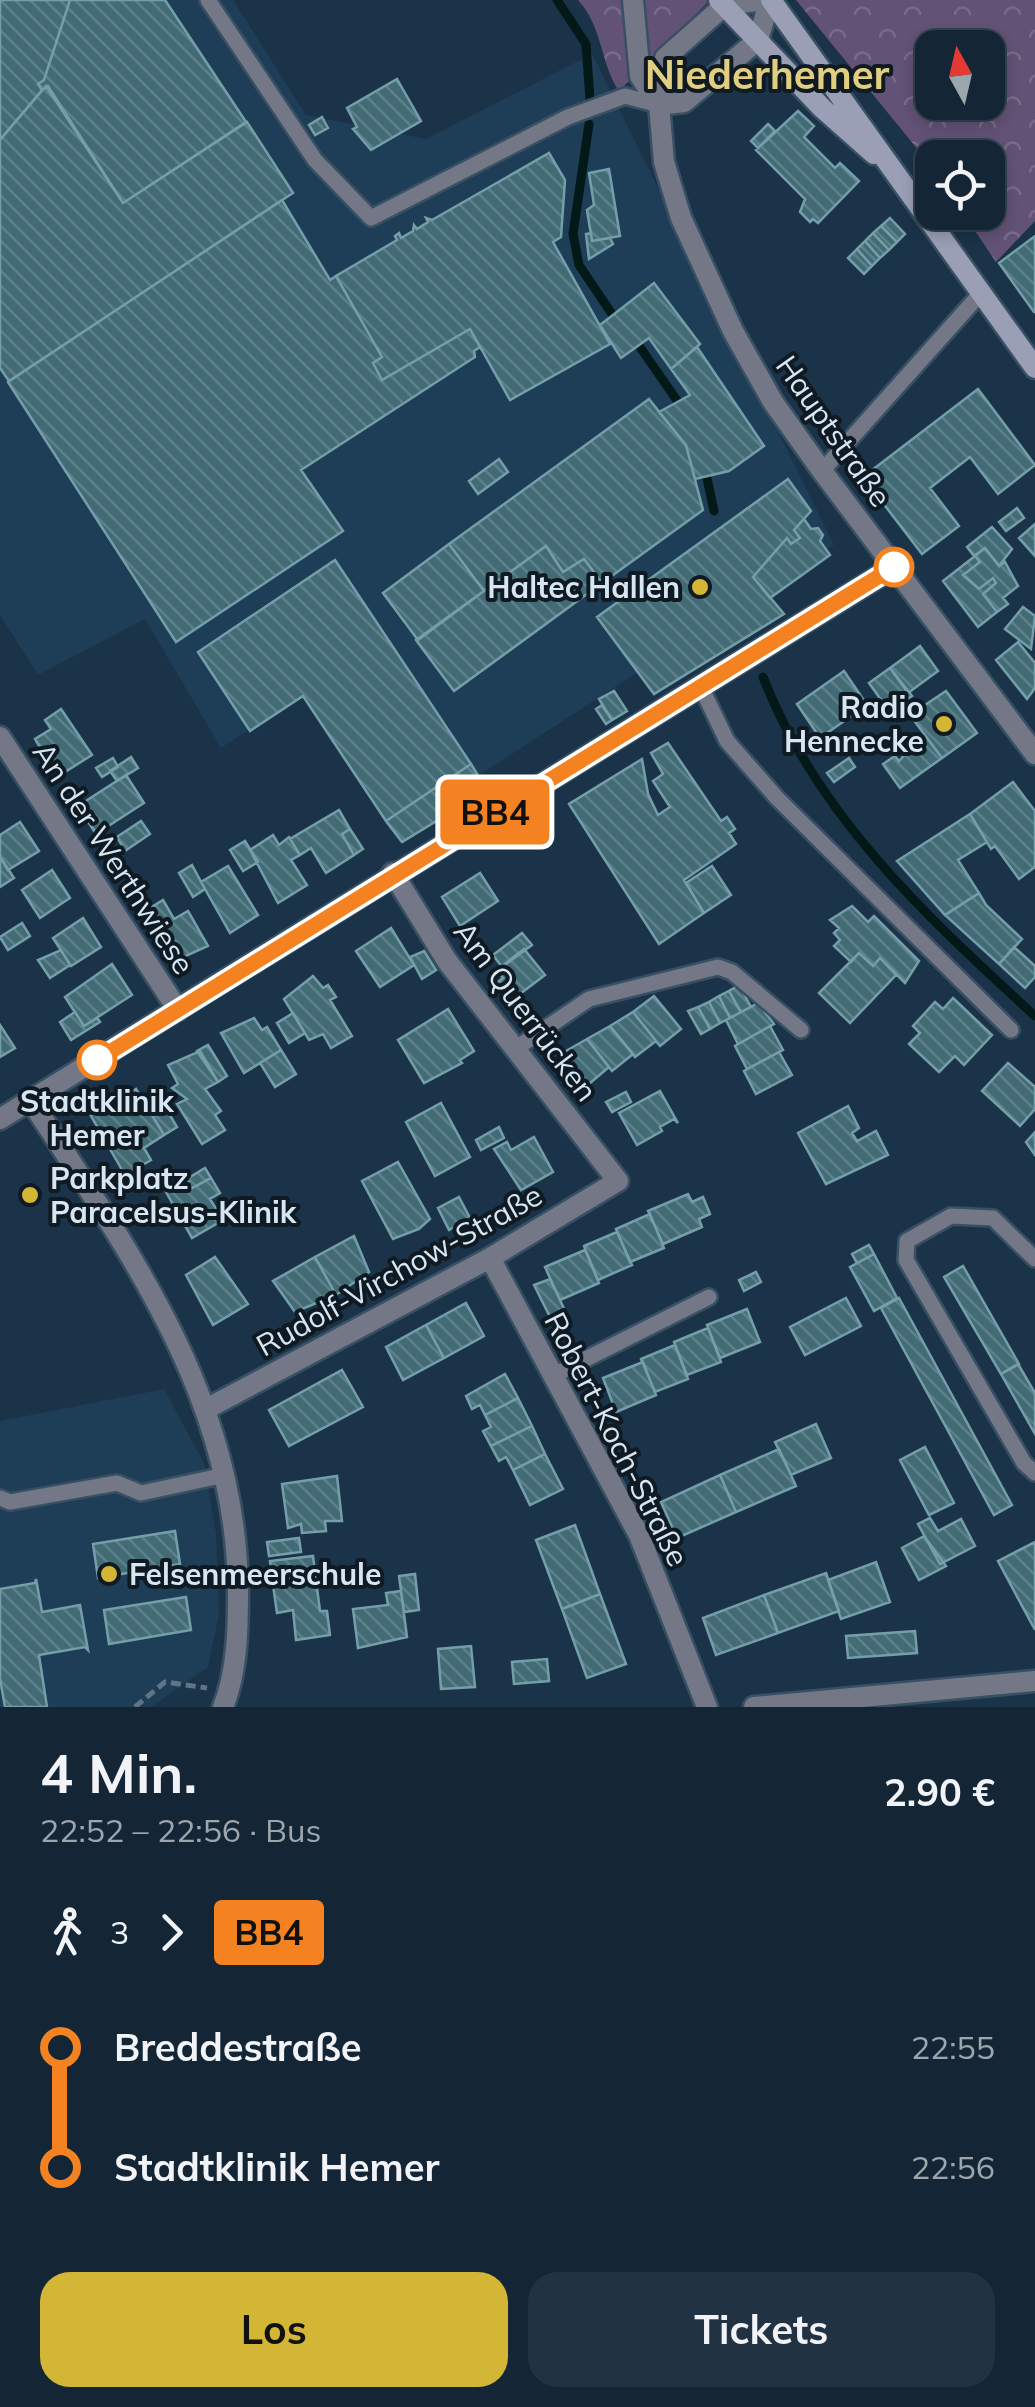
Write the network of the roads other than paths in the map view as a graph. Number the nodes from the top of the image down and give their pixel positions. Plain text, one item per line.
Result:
1 (208, 0) edge
2 (633, 0) edge
3 (769, 0) edge
4 (722, 3) edge
5 (758, 40) junction
6 (658, 105) junction
7 (897, 174) junction
8 (981, 293) junction
9 (1035, 368) edge
10 (822, 471) junction
11 (894, 567) junction
12 (702, 689) junction
13 (0, 737) edge
14 (1035, 754) edge
15 (393, 873) junction
16 (178, 1010) junction
17 (800, 1030) dead end
18 (1011, 1030) dead end
19 (515, 1049) junction
20 (31, 1101) junction
21 (0, 1119) edge
22 (618, 1181) joint
23 (490, 1258) junction
24 (1035, 1259) edge
25 (709, 1297) dead end
26 (554, 1376) junction
27 (208, 1408) junction
28 (1035, 1473) edge
29 (226, 1475) junction
30 (0, 1498) edge
31 (1035, 1681) edge
32 (227, 1699) edge
33 (706, 1707) edge
34 (754, 1707) edge

1 - 6 lane
2 - 6 street, Hauptstraße
3 - 4 street
3 - 5 street
3 - 7 main road
4 - 5 main road
4 - 6 street, Hauptstraße
5 - 6 street
5 - 7 main road
6 - 10 street, Hauptstraße
7 - 8 main road
8 - 9 main road
8 - 10 lane
10 - 11 street, Hauptstraße
11 - 12 street
11 - 14 street, Hauptstraße
12 - 15 street
12 - 18 lane
13 - 16 street, An der Werthwiese
15 - 16 street
15 - 19 street, Am Querrücken
16 - 20 street
17 - 19 lane
19 - 22 street, Am Querrücken
20 - 21 street
20 - 27 street
22 - 23 street, Rudolf-Virchow-Straße
23 - 26 street, Robert-Koch-Straße
23 - 27 street, Rudolf-Virchow-Straße
24 - 28 lane
25 - 26 lane
26 - 33 street, Robert-Koch-Straße
27 - 29 street
29 - 30 lane
29 - 32 street
31 - 34 street

